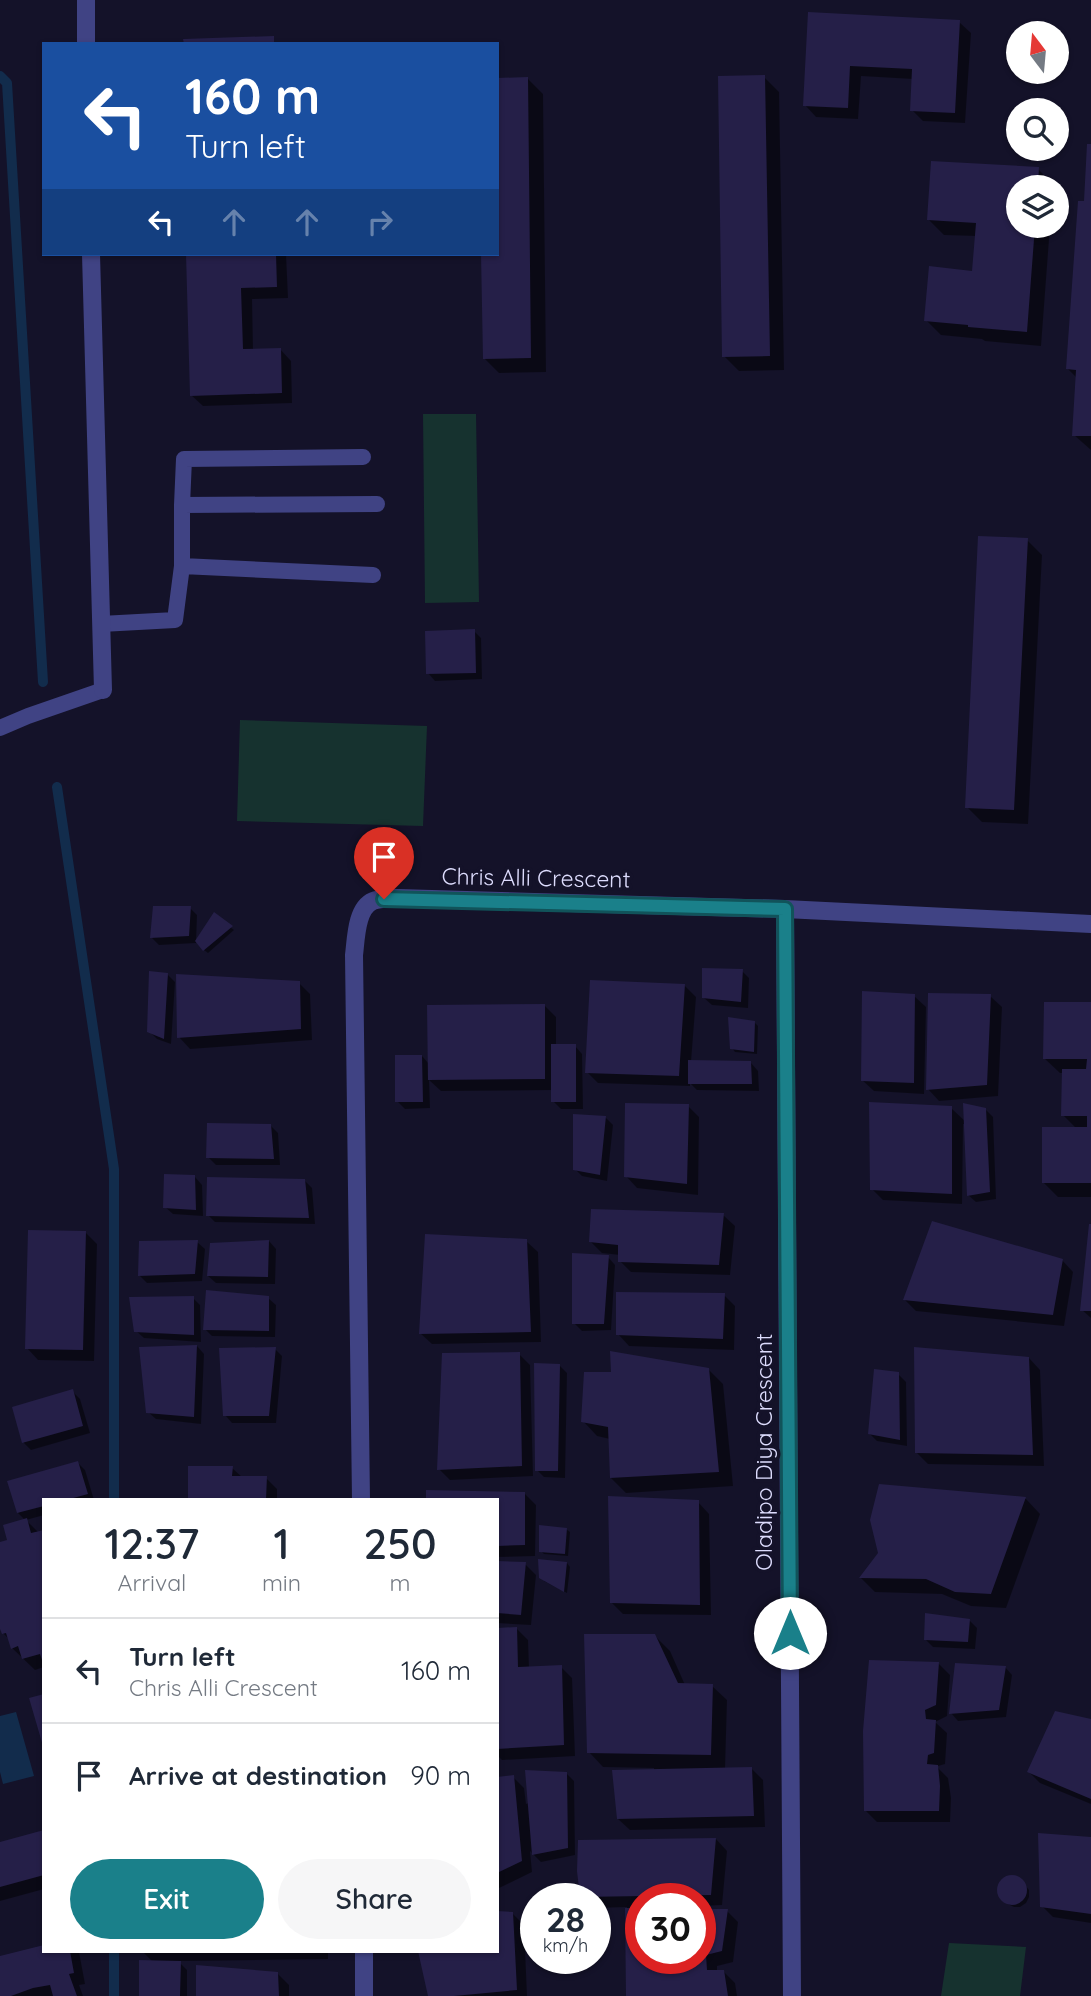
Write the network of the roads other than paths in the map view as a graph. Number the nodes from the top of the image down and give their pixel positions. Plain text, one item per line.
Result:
1 (86, 0) edge
2 (86, 42) edge
3 (91, 256) edge
4 (363, 457) dead end
5 (377, 504) dead end
6 (183, 505) junction
7 (182, 566) junction
8 (373, 575) dead end
9 (101, 624) junction
10 (103, 690) joint
11 (0, 728) edge
12 (785, 909) junction
13 (1091, 924) edge
14 (361, 1498) edge
15 (364, 1953) edge
16 (364, 1996) edge
17 (792, 1996) edge

1 - 2 street
3 - 9 street
4 - 6 lane
5 - 6 lane
6 - 7 lane
7 - 8 lane
7 - 9 lane
9 - 10 street
10 - 11 lane
12 - 13 street, Chris Alli Crescent
12 - 14 street, Chris Alli Crescent
12 - 17 street, Oladipo Diya Crescent
15 - 16 street

